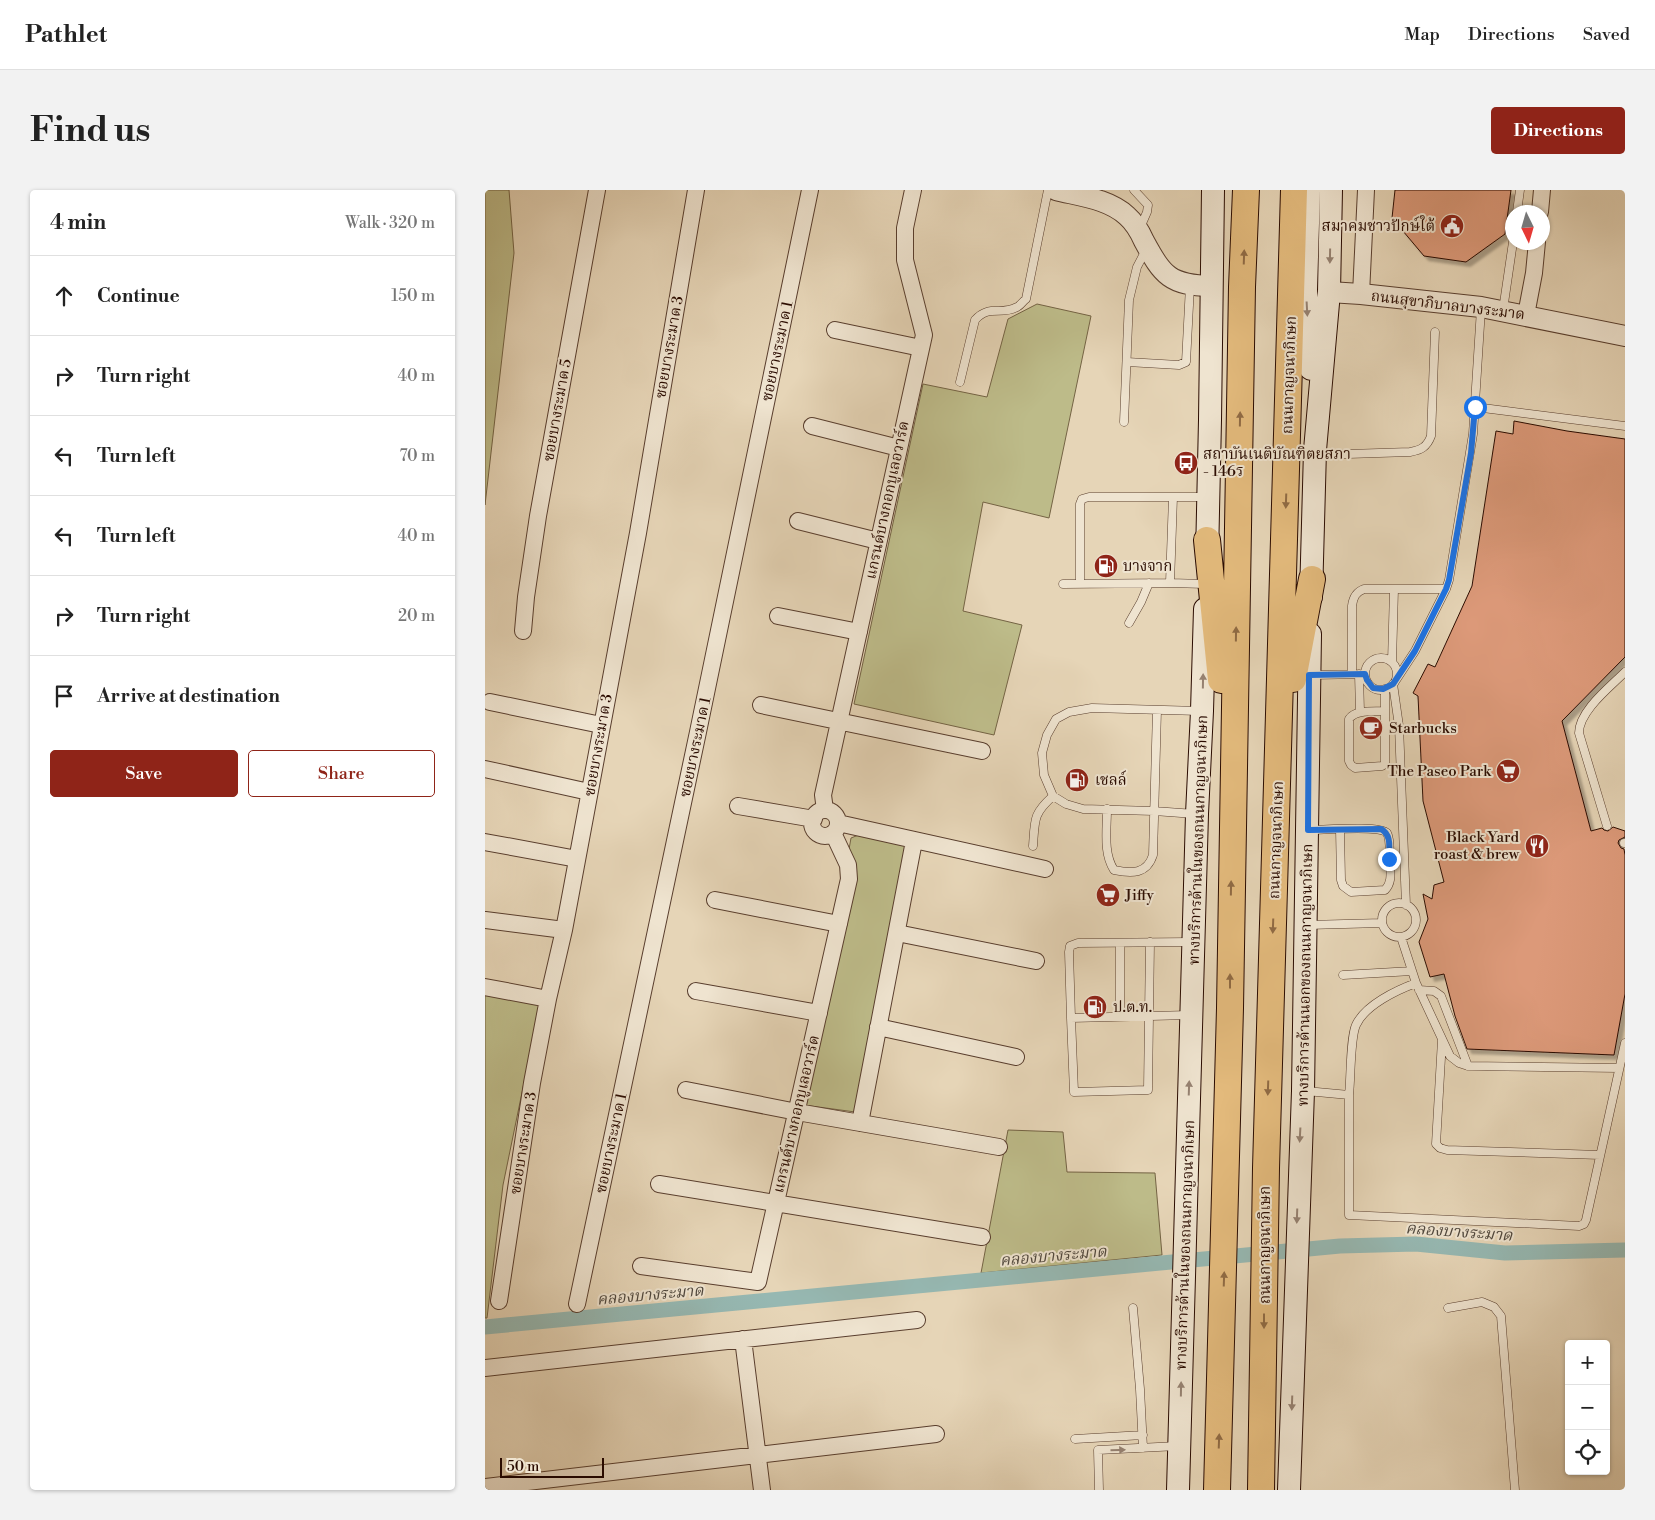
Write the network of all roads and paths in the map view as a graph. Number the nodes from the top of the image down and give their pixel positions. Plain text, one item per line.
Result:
1 (597, 190) edge
2 (696, 190) edge
3 (810, 190) edge
4 (913, 190) edge
5 (1048, 190) edge
6 (1056, 190) edge
7 (1134, 190) edge
8 (1213, 190) edge
9 (1227, 190) edge
10 (1246, 190) edge
11 (1294, 190) edge
12 (1309, 190) edge
13 (1331, 190) edge
14 (1366, 190) edge
15 (1520, 190) edge
16 (1542, 190) edge
17 (1518, 205) edge
18 (1541, 205) edge
19 (1143, 239) junction
20 (1512, 250) edge
21 (1536, 250) edge
22 (1201, 286) junction
23 (1329, 292) junction
24 (1361, 294) junction
25 (1481, 307) junction
26 (1503, 311) junction
27 (1526, 315) junction
28 (835, 330) dead end
29 (1435, 332) dead end
30 (1625, 336) edge
31 (921, 348) junction
32 (1127, 362) junction
33 (960, 382) dead end
34 (1475, 407) junction
35 (1210, 420) junction
36 (1124, 422) dead end
37 (812, 426) dead end
38 (1625, 426) edge
39 (899, 448) junction
40 (1315, 453) junction
41 (1173, 497) junction
42 (1209, 498) junction
43 (798, 521) dead end
44 (1207, 540) junction
45 (879, 541) junction
46 (1312, 579) junction
47 (1169, 582) junction
48 (1080, 583) junction
49 (1149, 583) junction
50 (1063, 584) dead end
51 (1205, 584) junction
52 (1394, 589) junction
53 (1446, 589) junction
54 (778, 616) dead end
55 (1129, 623) dead end
56 (523, 632) dead end
57 (859, 632) junction
58 (1392, 662) junction
59 (1625, 672) edge
60 (1359, 674) junction
61 (1309, 675) junction
62 (1394, 682) junction
63 (1385, 689) junction
64 (490, 702) dead end
65 (761, 705) dead end
66 (1157, 710) junction
67 (1202, 710) junction
68 (1385, 711) junction
69 (1360, 712) junction
70 (839, 721) junction
71 (601, 725) junction
72 (982, 751) dead end
73 (1278, 759) junction
74 (485, 770) edge
75 (589, 792) junction
76 (1053, 796) junction
77 (1233, 805) junction
78 (738, 806) dead end
79 (1107, 810) junction
80 (1154, 811) junction
81 (819, 814) junction
82 (1197, 814) junction
83 (1607, 826) dead end
84 (835, 828) junction
85 (1340, 829) junction
86 (1308, 830) junction
87 (914, 841) junction
88 (485, 842) edge
89 (1033, 846) dead end
90 (577, 859) junction
91 (1045, 870) dead end
92 (715, 900) dead end
93 (1406, 905) junction
94 (485, 920) edge
95 (1382, 923) junction
96 (839, 924) junction
97 (1305, 926) junction
98 (564, 930) junction
99 (897, 933) junction
100 (1401, 937) junction
101 (1150, 942) junction
102 (1194, 942) junction
103 (1120, 943) junction
104 (1036, 961) dead end
105 (1412, 971) junction
106 (1343, 975) dead end
107 (1417, 986) junction
108 (485, 987) edge
109 (696, 991) dead end
110 (548, 998) junction
111 (819, 1013) junction
112 (1150, 1015) junction
113 (1191, 1015) junction
114 (1121, 1016) junction
115 (1071, 1018) junction
116 (878, 1027) junction
117 (1442, 1039) junction
118 (1625, 1043) edge
119 (1016, 1057) dead end
120 (1468, 1066) junction
121 (1619, 1068) junction
122 (686, 1090) dead end
123 (1303, 1091) junction
124 (1349, 1095) junction
125 (797, 1112) junction
126 (859, 1123) junction
127 (999, 1148) dead end
128 (1600, 1155) junction
129 (659, 1184) dead end
130 (776, 1203) junction
131 (982, 1237) dead end
132 (641, 1266) dead end
133 (499, 1300) dead end
134 (577, 1304) dead end
135 (1133, 1308) dead end
136 (1448, 1308) dead end
137 (917, 1320) dead end
138 (743, 1339) junction
139 (485, 1368) edge
140 (936, 1434) dead end
141 (1143, 1435) junction
142 (1075, 1439) dead end
143 (1180, 1446) junction
144 (1143, 1448) junction
145 (758, 1454) junction
146 (485, 1487) edge
147 (762, 1490) edge
148 (1099, 1490) edge
149 (1178, 1490) edge
150 (1217, 1490) edge
151 (1261, 1490) edge
152 (1289, 1490) edge
153 (1515, 1490) edge

1 - 56 street, ซอยบางระมาด 5
2 - 71 street, ซอยบางระมาด 3
3 - 134 street, ซอยบางระมาด 1
4 - 31 street, แกรนด์บางกอกบูเลอวาร์ด
5 - 33 lane
6 - 19 street
7 - 19 lane
8 - 22 main road, ทางบริการด้านในของถนนกาญจนาภิเษก
9 - 35 main road
77 -> 10 highway
11 -> 73 highway, ถนนกาญจนาภิเษก
12 -> 40 main road
13 -> 23 main road, ทางบริการด้านนอกของถนนกาญจนาภิเษก
14 - 24 street
15 - 17 lane
16 - 18 street
19 - 22 street
19 - 32 lane
20 - 26 lane
21 - 27 street
22 - 32 lane
22 - 35 main road, ทางบริการด้านในของถนนกาญจนาภิเษก
23 - 24 street, ถนนสุขาภิบาลบางระมาด
23 - 40 main road, ทางบริการด้านนอกของถนนกาญจนาภิเษก
24 - 25 street, ถนนสุขาภิบาลบางระมาด
25 - 26 street, ถนนสุขาภิบาลบางระมาด
25 - 34 lane
26 - 27 street, ถนนสุขาภิบาลบางระมาด
27 - 30 street, ถนนสุขาภิบาลบางระมาด
28 - 31 street
29 - 40 lane
31 - 39 street, แกรนด์บางกอกบูเลอวาร์ด
32 - 36 lane
34 - 38 lane
34 - 53 lane
35 - 42 main road, ทางบริการด้านในของถนนกาญจนาภิเษก
37 - 39 street
39 - 45 street, แกรนด์บางกอกบูเลอวาร์ด
40 - 46 main road, ทางบริการด้านนอกของถนนกาญจนาภิเษก
41 - 42 lane
41 - 47 lane
41 - 48 lane
42 - 44 main road, ทางบริการด้านในของถนนกาญจนาภิเษก
43 - 45 street
44 - 51 main road, ทางบริการด้านในของถนนกาญจนาภิเษก
44 - 77 highway
45 - 57 street, แกรนด์บางกอกบูเลอวาร์ด
46 - 61 main road, ทางบริการด้านนอกของถนนกาญจนาภิเษก
46 - 73 highway
47 - 49 lane
47 - 51 lane
48 - 49 lane
48 - 50 lane
49 - 55 lane
67 -> 51 main road, ทางบริการด้านในของถนนกาญจนาภิเษก
52 - 53 lane
52 - 58 lane
52 - 60 lane
53 - 62 lane
54 - 57 street
57 - 70 street, แกรนด์บางกอกบูเลอวาร์ด
58 - 60 lane
58 - 62 lane
59 - 83 lane
60 - 61 lane
60 - 63 lane
60 - 69 lane
61 - 86 main road, ทางบริการด้านนอกของถนนกาญจนาภิเษก
62 - 63 lane
62 - 93 lane
63 - 68 lane
64 - 71 street
65 - 70 street
66 - 67 lane
66 - 76 lane
66 - 80 lane
67 - 82 main road, ทางบริการด้านในของถนนกาญจนาภิเษก
68 - 69 lane
68 - 69 lane
70 - 72 street
70 - 81 street, แกรนด์บางกอกบูเลอวาร์ด
71 - 75 street, ซอยบางระมาด 3
73 -> 151 highway, ถนนกาญจนาภิเษก
74 - 75 street
75 - 90 street, ซอยบางระมาด 3
76 - 79 lane
76 - 89 lane
150 -> 77 highway
78 - 81 street
79 - 80 lane
79 - 80 lane
80 - 82 lane
81 - 84 street
81 - 84 street
82 - 102 main road, ทางบริการด้านในของถนนกาญจนาภิเษก
84 - 87 street
84 - 96 street, แกรนด์บางกอกบูเลอวาร์ด
85 - 85 lane
85 - 86 lane
86 - 97 main road, ทางบริการด้านนอกของถนนกาญจนาภิเษก
87 - 91 street
87 - 99 street
88 - 90 street
90 - 98 street, ซอยบางระมาด 3
92 - 96 street
93 - 95 lane
93 - 100 lane
94 - 98 street
95 - 97 lane
95 - 100 lane
96 - 111 street, แกรนด์บางกอกบูเลอวาร์ด
97 - 123 main road, ทางบริการด้านนอกของถนนกาญจนาภิเษก
98 - 110 street, ซอยบางระมาด 3
99 - 104 street
99 - 116 street
100 - 105 lane
101 - 102 lane
101 - 103 lane
101 - 112 lane
102 - 113 main road, ทางบริการด้านในของถนนกาญจนาภิเษก
103 - 114 lane
103 - 115 lane
105 - 106 lane
105 - 107 lane
107 - 117 lane
107 - 120 lane
107 - 124 lane
108 - 110 street
109 - 111 street
110 - 133 street, ซอยบางระมาด 3
111 - 125 street, แกรนด์บางกอกบูเลอวาร์ด
112 - 113 lane
112 - 114 lane
112 - 115 lane
143 -> 113 main road, ทางบริการด้านในของถนนกาญจนาภิเษก
114 - 115 lane
116 - 119 street
116 - 126 street
117 - 120 lane
117 - 128 lane
118 - 121 lane
120 - 121 lane
121 - 128 lane
122 - 125 street
123 - 124 lane
123 -> 152 main road, ทางบริการด้านนอกของถนนกาญจนาภิเษก
124 - 128 lane
125 - 126 street
125 - 130 street, แกรนด์บางกอกบูเลอวาร์ด
126 - 127 street
129 - 130 street
130 - 131 street
130 - 132 street, แกรนด์บางกอกบูเลอวาร์ด
135 - 141 lane
136 - 153 lane
137 - 138 street
138 - 139 street
138 - 145 street
140 - 145 street
141 - 142 lane
141 - 144 lane
143 - 144 lane
143 - 149 main road, ทางบริการด้านในของถนนกาญจนาภิเษก
148 -> 144 lane
145 - 146 street
145 - 147 street

